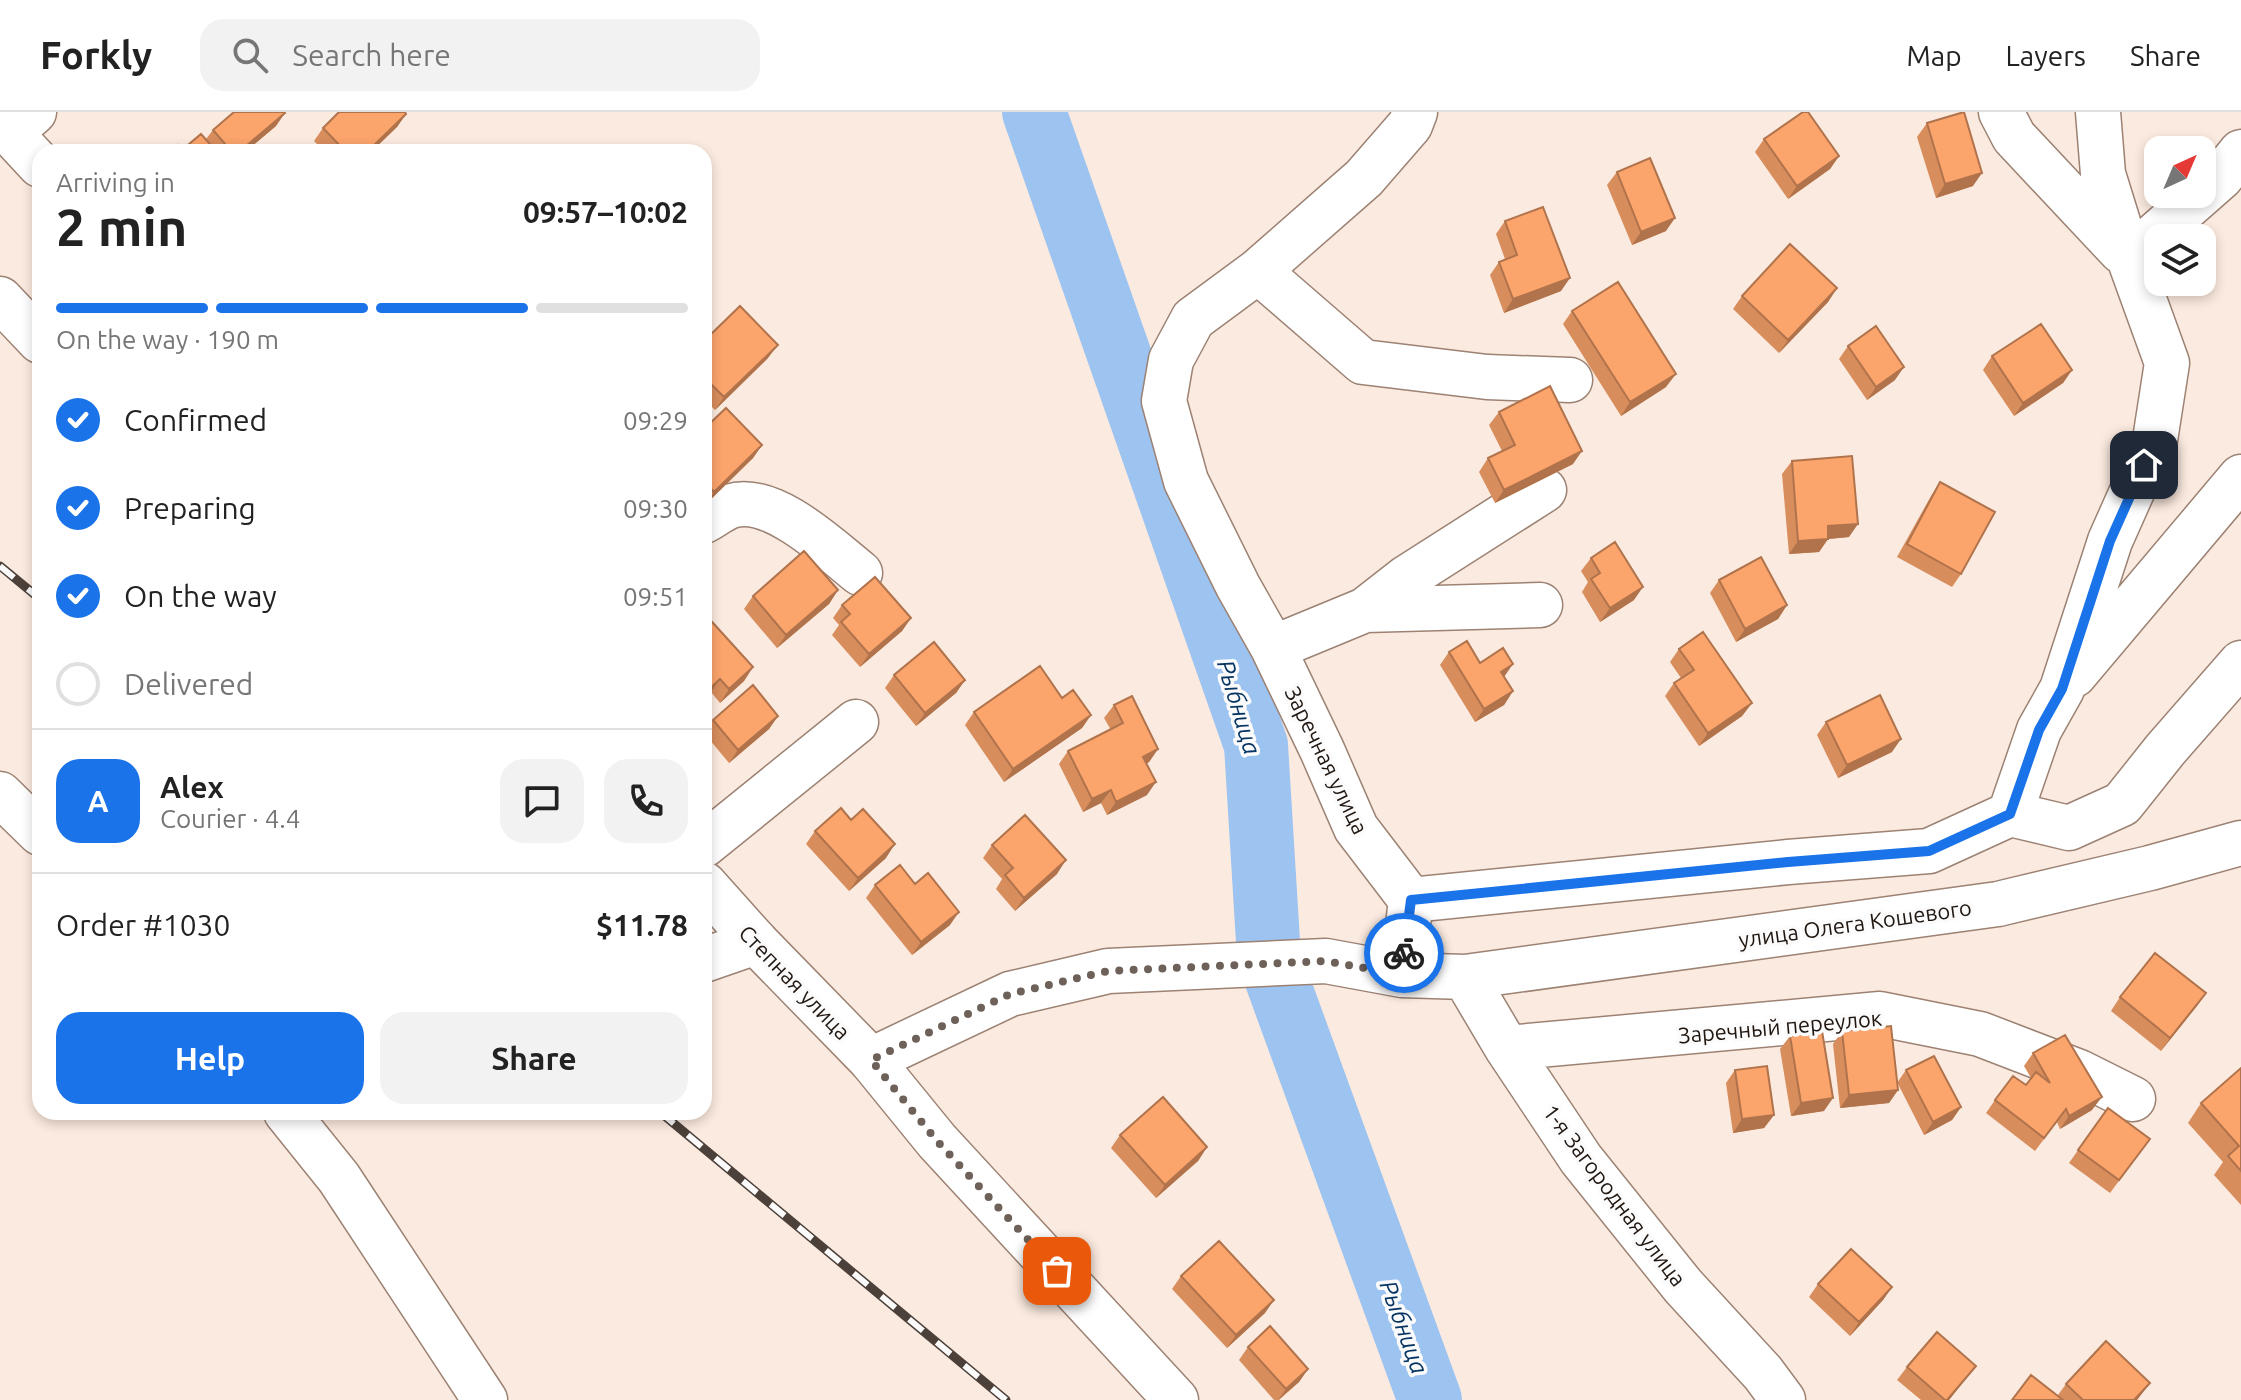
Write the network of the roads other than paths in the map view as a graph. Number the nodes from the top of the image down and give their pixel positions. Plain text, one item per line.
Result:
1 (1415, 112) edge
2 (2001, 112) edge
3 (2098, 112) edge
4 (15, 122) edge
5 (32, 151) edge
6 (2241, 152) edge
7 (2129, 258) junction
8 (1258, 271) junction
9 (0, 299) edge
10 (32, 333) edge
11 (1570, 380) dead end
12 (2241, 477) edge
13 (1544, 490) edge
14 (712, 517) edge
15 (860, 573) dead end
16 (1540, 605) dead end
17 (1365, 610) junction
18 (1273, 648) junction
19 (2241, 663) edge
20 (2062, 689) junction
21 (856, 722) dead end
22 (0, 794) edge
23 (2010, 814) junction
24 (32, 825) edge
25 (712, 839) edge
26 (2241, 843) edge
27 (712, 893) edge
28 (1411, 900) junction
29 (756, 942) junction
30 (712, 957) edge
31 (1402, 975) junction
32 (1465, 977) junction
33 (1507, 1048) junction
34 (871, 1060) junction
35 (2133, 1099) dead end
36 (292, 1120) edge
37 (485, 1400) edge
38 (1176, 1400) edge
39 (1783, 1400) edge

1 - 8 street, Заречная улица
2 - 7 street
3 - 7 street
4 - 5 street
6 - 7 street
7 - 20 street
8 - 11 street
8 - 18 street, Заречная улица
9 - 10 street
12 - 20 street
13 - 17 street
14 - 15 street
16 - 17 street
17 - 18 street
18 - 28 street, Заречная улица
19 - 23 street
20 - 23 street
21 - 25 street
22 - 24 street
23 - 28 street
26 - 32 street, улица Олега Кошевого
27 - 29 street, Степная улица
28 - 31 street
29 - 30 street
29 - 34 street, Степная улица
31 - 32 street, улица Олега Кошевого
31 - 34 street, улица Олега Кошевого
32 - 33 street, 1-я Загородная улица
33 - 35 street, Заречный переулок
33 - 39 street, 1-я Загородная улица
34 - 38 street, Степная улица
36 - 37 street

